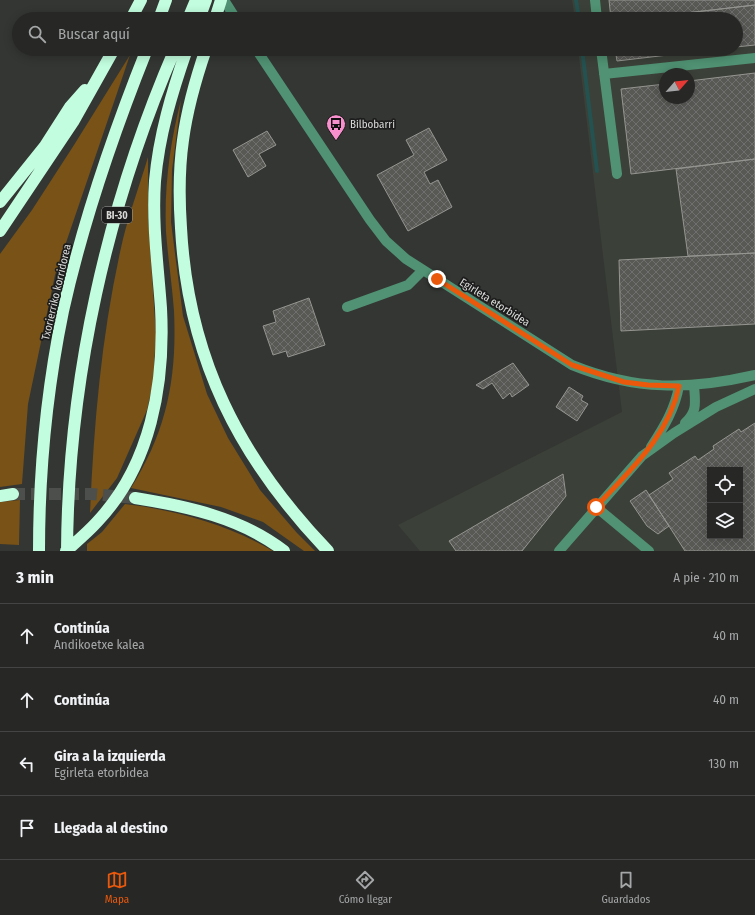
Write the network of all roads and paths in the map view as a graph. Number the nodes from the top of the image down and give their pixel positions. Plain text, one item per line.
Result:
1 (141, 0) edge
2 (166, 0) edge
3 (196, 0) edge
4 (206, 0) edge
5 (222, 0) edge
6 (595, 0) edge
7 (135, 12) edge
8 (162, 12) edge
9 (191, 12) edge
10 (202, 12) edge
11 (218, 12) edge
12 (231, 12) edge
13 (596, 12) edge
14 (110, 56) edge
15 (144, 56) edge
16 (172, 56) edge
17 (185, 56) edge
18 (204, 56) edge
19 (261, 56) edge
20 (602, 56) edge
21 (755, 58) edge
22 (100, 73) junction
23 (604, 74) junction
24 (618, 174) dead end
25 (0, 202) edge
26 (0, 231) edge
27 (423, 270) junction
28 (347, 307) dead end
29 (755, 375) edge
30 (694, 385) junction
31 (679, 386) junction
32 (755, 389) edge
33 (674, 433) junction
34 (648, 452) junction
35 (13, 494) tunnel mouth
36 (0, 496) edge
37 (135, 498) tunnel mouth
38 (596, 507) junction
39 (39, 551) edge
40 (66, 551) edge
41 (284, 551) edge
42 (328, 551) edge
43 (559, 551) edge
44 (649, 551) edge

1 - 7 highway
2 - 8 highway
3 - 9 highway
4 - 10 highway
5 - 11 highway
5 - 12 street
6 - 13 street
14 - 22 highway
15 - 39 highway, Txorierriko korridorea / BI-30
16 - 40 highway, BI-30
17 - 40 highway
18 - 42 highway
19 - 27 street, Egirleta etorbidea
20 - 23 street
21 - 23 street
22 - 25 highway
22 - 26 highway
23 - 24 street
27 - 28 street
27 - 31 street, Egirleta etorbidea
29 - 30 street, Egirleta etorbidea
30 - 31 street, Egirleta etorbidea
30 - 33 street
31 - 34 street
32 - 33 street
33 - 34 street
34 - 38 street
35 - 36 highway
37 - 41 highway
38 - 43 street
38 - 44 street

